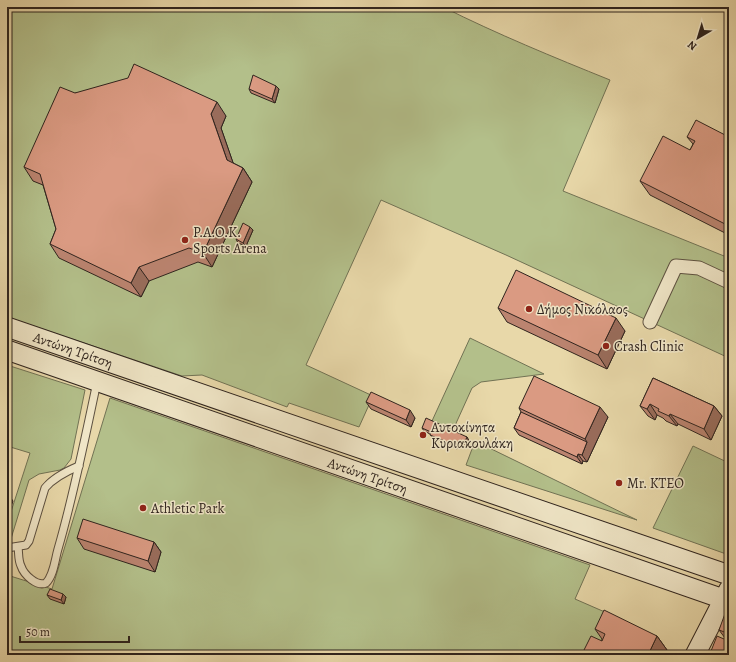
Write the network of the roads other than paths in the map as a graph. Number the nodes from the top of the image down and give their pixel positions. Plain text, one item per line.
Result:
1 (729, 282) edge
2 (650, 322) dead end
3 (7, 327) edge
4 (7, 350) edge
5 (97, 382) junction
6 (79, 466) junction
7 (18, 546) junction
8 (7, 548) edge
9 (729, 575) edge
10 (727, 596) edge
11 (695, 655) edge

1 - 2 street
3 - 9 street, Αντώνη Τρίτση
4 - 5 street, Αντώνη Τρίτση
5 - 6 lane
5 - 10 street, Αντώνη Τρίτση
6 - 7 lane
6 - 7 lane
7 - 8 lane
10 - 11 street

